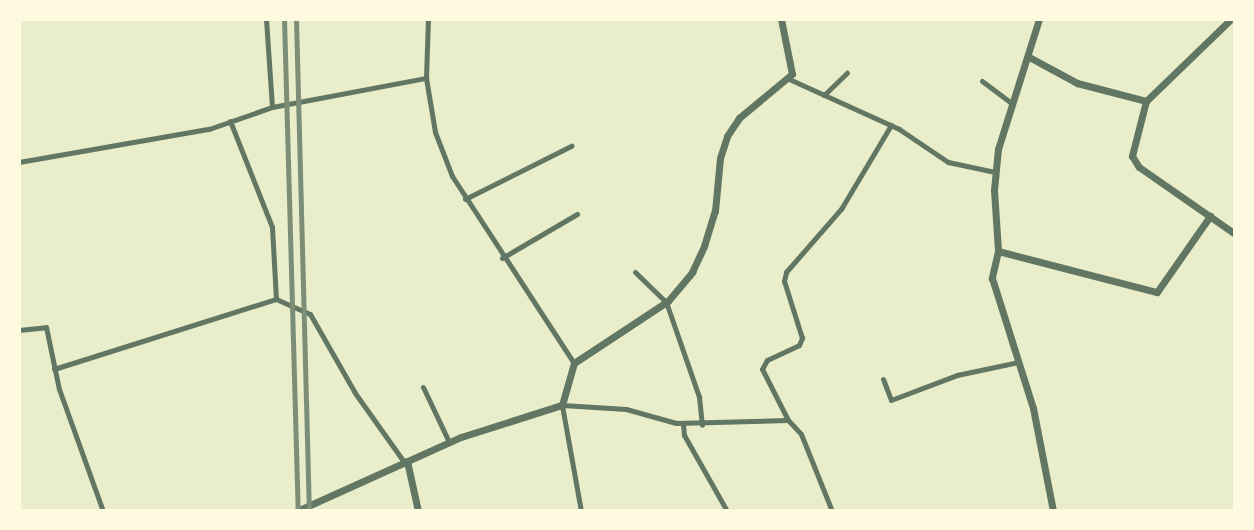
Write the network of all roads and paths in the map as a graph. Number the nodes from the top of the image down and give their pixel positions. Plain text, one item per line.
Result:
1 (266, 19) edge
2 (428, 19) edge
3 (781, 19) edge
4 (1039, 19) edge
5 (1231, 19) edge
6 (1029, 57) junction
7 (847, 73) dead end
8 (426, 78) junction
9 (789, 79) junction
10 (982, 81) dead end
11 (824, 95) junction
12 (1146, 101) junction
13 (1012, 104) junction
14 (272, 107) junction
15 (230, 121) junction
16 (891, 125) junction
17 (571, 146) dead end
18 (19, 162) edge
19 (995, 172) junction
20 (465, 199) junction
21 (577, 214) dead end
22 (1210, 216) junction
23 (1235, 234) edge
24 (998, 251) junction
25 (502, 258) junction
26 (635, 272) dead end
27 (276, 299) junction
28 (666, 302) junction
29 (19, 330) edge
30 (1018, 362) junction
31 (573, 363) junction
32 (54, 369) junction
33 (883, 379) dead end
34 (422, 387) dead end
35 (562, 405) junction
36 (788, 420) junction
37 (683, 424) junction
38 (702, 425) junction
39 (449, 442) junction
40 (406, 462) junction
41 (103, 511) edge
42 (298, 511) edge
43 (418, 511) edge
44 (581, 511) edge
45 (727, 511) edge
46 (832, 511) edge
47 (1053, 511) edge

1 - 14 lane
2 - 8 lane
3 - 9 street
4 - 6 street
5 - 12 street
6 - 12 street
6 - 13 street
7 - 11 lane
8 - 14 lane
8 - 20 lane
9 - 11 lane
9 - 28 street
10 - 13 lane
11 - 16 lane
12 - 22 street
13 - 19 street
14 - 15 lane
15 - 18 lane
15 - 27 lane
16 - 19 lane
16 - 36 lane
17 - 20 lane
19 - 24 street
20 - 25 lane
21 - 25 lane
22 - 23 street
22 - 24 street
24 - 30 street
25 - 31 lane
26 - 28 lane
27 - 32 lane
27 - 40 lane
28 - 31 street
28 - 38 lane
29 - 32 lane
30 - 33 lane
30 - 47 street
31 - 35 street
32 - 41 lane
34 - 39 lane
35 - 37 lane
35 - 39 street
35 - 44 lane
36 - 38 lane
36 - 46 lane
37 - 38 lane
37 - 45 lane
39 - 40 street
40 - 42 street
40 - 43 street

